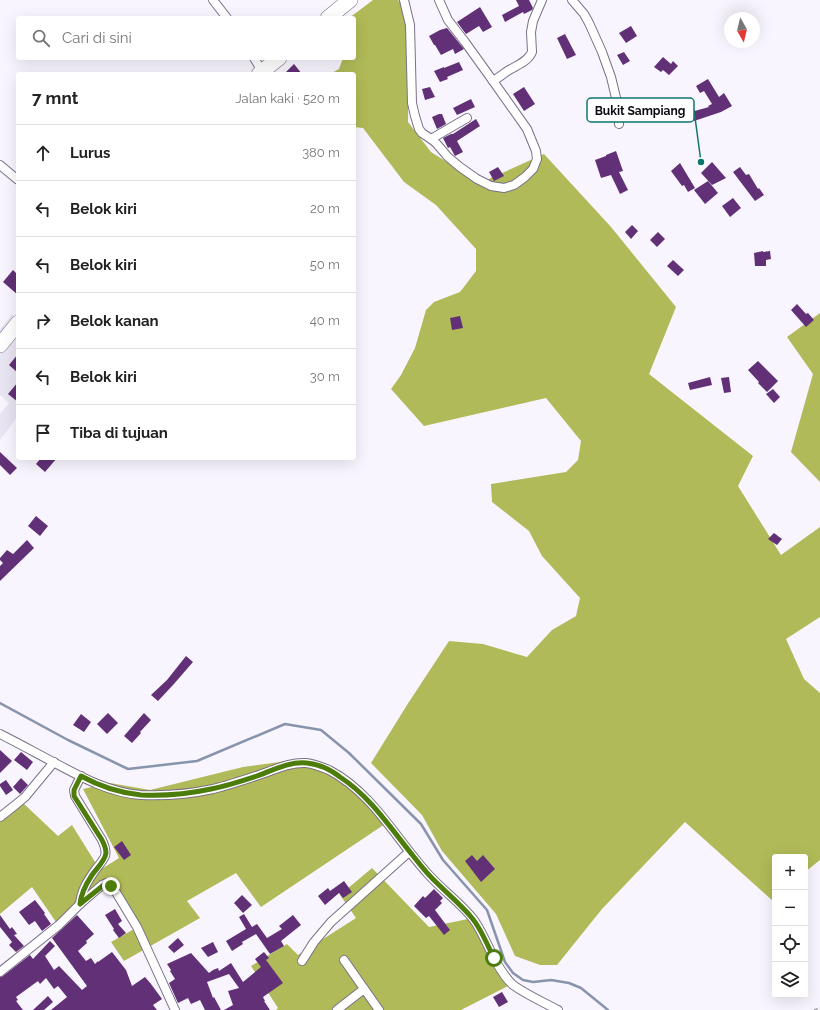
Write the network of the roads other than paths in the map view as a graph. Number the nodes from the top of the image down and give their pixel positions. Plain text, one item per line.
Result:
1 (214, 0) edge
2 (350, 0) edge
3 (404, 0) edge
4 (439, 0) edge
5 (542, 0) edge
6 (572, 0) edge
7 (226, 16) edge
8 (330, 16) edge
9 (255, 60) edge
10 (276, 60) edge
11 (260, 72) edge
12 (261, 72) edge
13 (493, 81) junction
14 (467, 118) dead end
15 (619, 124) dead end
16 (431, 139) junction
17 (0, 165) edge
18 (16, 178) edge
19 (16, 325) edge
20 (0, 345) edge
21 (0, 734) edge
22 (54, 762) junction
23 (81, 776) junction
24 (0, 817) edge
25 (410, 852) junction
26 (80, 904) junction
27 (344, 960) dead end
28 (302, 961) dead end
29 (0, 972) edge
30 (364, 989) junction
31 (175, 1010) edge
32 (337, 1010) edge
33 (379, 1010) edge
34 (558, 1010) edge

1 - 7 street
2 - 8 highway
3 - 16 street
4 - 13 street
5 - 13 street
6 - 15 street
9 - 11 street
10 - 12 highway
13 - 16 street
14 - 16 street
17 - 18 street
19 - 20 highway
21 - 22 street
22 - 23 street
22 - 24 street
23 - 25 street
23 - 26 street
25 - 28 street
25 - 34 street
26 - 29 street
26 - 31 street
27 - 30 street
30 - 32 street
30 - 33 street

